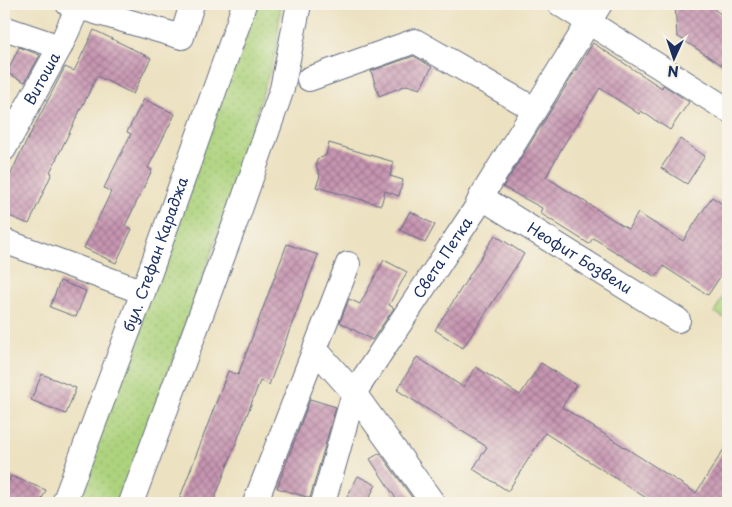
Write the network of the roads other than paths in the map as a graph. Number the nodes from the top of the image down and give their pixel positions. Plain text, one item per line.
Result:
1 (192, 4) edge
2 (244, 4) edge
3 (299, 4) edge
4 (560, 4) edge
5 (73, 5) edge
6 (594, 13) edge
7 (4, 28) edge
8 (60, 47) junction
9 (309, 79) dead end
10 (534, 109) junction
11 (728, 110) edge
12 (4, 149) edge
13 (481, 197) junction
14 (4, 240) edge
15 (348, 264) dead end
16 (144, 292) junction
17 (678, 320) dead end
18 (316, 349) junction
19 (354, 393) junction
20 (64, 503) edge
21 (131, 503) edge
22 (256, 503) edge
23 (323, 503) edge
24 (433, 503) edge

1 - 5 street
2 - 16 street, бул. Стефан Караджа
3 - 21 street
4 - 6 street
5 - 8 street, Витоша
6 - 10 street, Света Петка
6 - 11 street
7 - 8 street
8 - 12 street, Витоша
9 - 10 street
10 - 13 street, Света Петка
13 - 17 street, Неофит Бозвели
13 - 19 street, Света Петка
14 - 16 street
15 - 18 street
16 - 20 street, бул. Стефан Караджа
18 - 19 street
18 - 22 street
19 - 23 street, Света Петка
19 - 24 street

